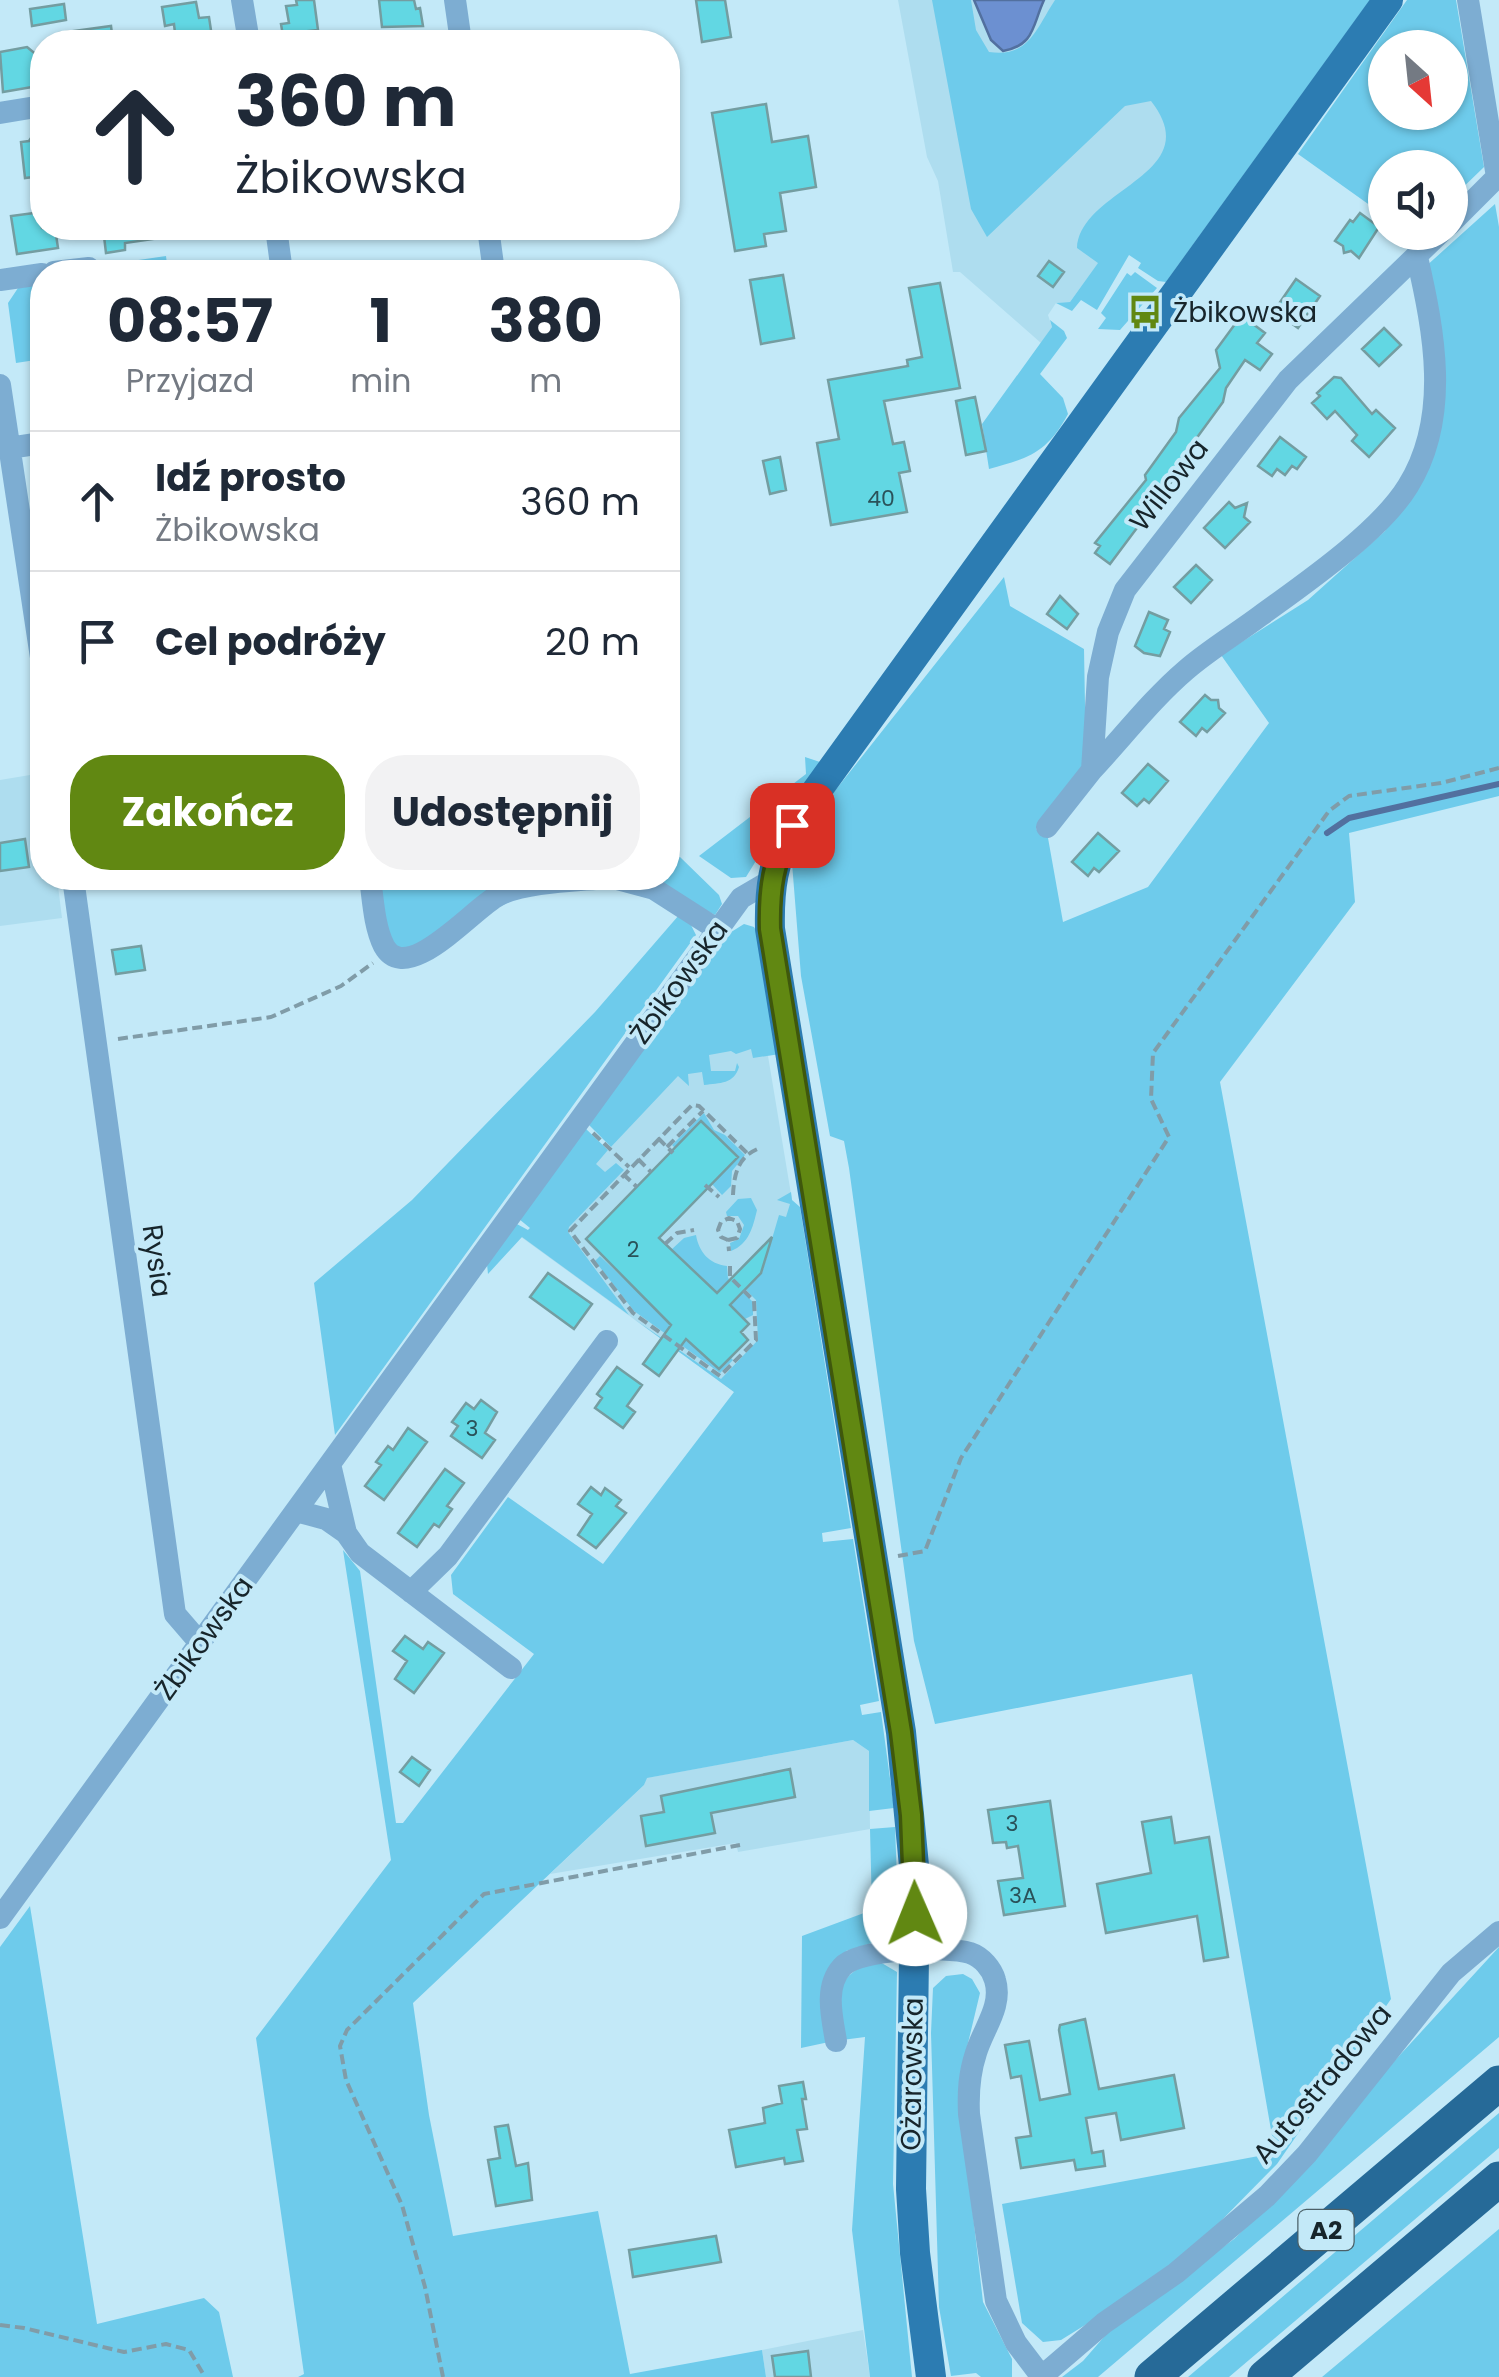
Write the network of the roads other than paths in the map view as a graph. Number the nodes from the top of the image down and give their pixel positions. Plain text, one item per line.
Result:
1 (242, 0) edge
2 (455, 0) edge
3 (1388, 0) edge
4 (1468, 0) edge
5 (247, 30) edge
6 (459, 30) edge
7 (30, 108) edge
8 (0, 113) edge
9 (1496, 177) edge
10 (1468, 206) edge
11 (1423, 250) edge
12 (1417, 256) junction
13 (30, 276) edge
14 (0, 280) edge
15 (0, 385) edge
16 (30, 445) edge
17 (9, 448) junction
18 (30, 585) edge
19 (1092, 770) junction
20 (1047, 827) dead end
21 (770, 881) junction
22 (74, 890) edge
23 (372, 890) edge
24 (520, 890) edge
25 (656, 890) edge
26 (718, 930) junction
27 (607, 1341) dead end
28 (330, 1464) junction
29 (296, 1511) junction
30 (346, 1532) junction
31 (411, 1592) junction
32 (200, 1643) junction
33 (512, 1668) dead end
34 (0, 1918) edge
35 (1499, 1932) edge
36 (915, 1951) junction
37 (836, 2041) dead end
38 (1499, 2083) edge
39 (1499, 2179) edge
40 (931, 2377) edge
41 (1041, 2377) edge
42 (1152, 2377) edge
43 (1265, 2377) edge

1 - 5 street
2 - 6 street
3 - 21 main road
4 - 9 street
7 - 8 street
9 - 10 street
11 - 12 street, Willowa
12 - 19 street, Willowa
12 - 19 street
13 - 14 street
15 - 17 street
16 - 17 street
17 - 18 street
19 - 20 street
21 - 26 street, Żbikowska
21 - 36 main road, Ożarowska
22 - 32 street, Rysia
23 - 24 street
25 - 26 street
26 - 28 street, Żbikowska
27 - 31 street
28 - 29 street, Żbikowska
28 - 30 street
29 - 30 street
29 - 32 street, Żbikowska
30 - 31 street
31 - 33 street
32 - 34 street, Żbikowska
35 - 41 street, Autostradowa
36 - 37 street
36 - 40 main road, Ożarowska
36 - 41 street
38 - 42 highway, A2
39 - 43 highway, A2

